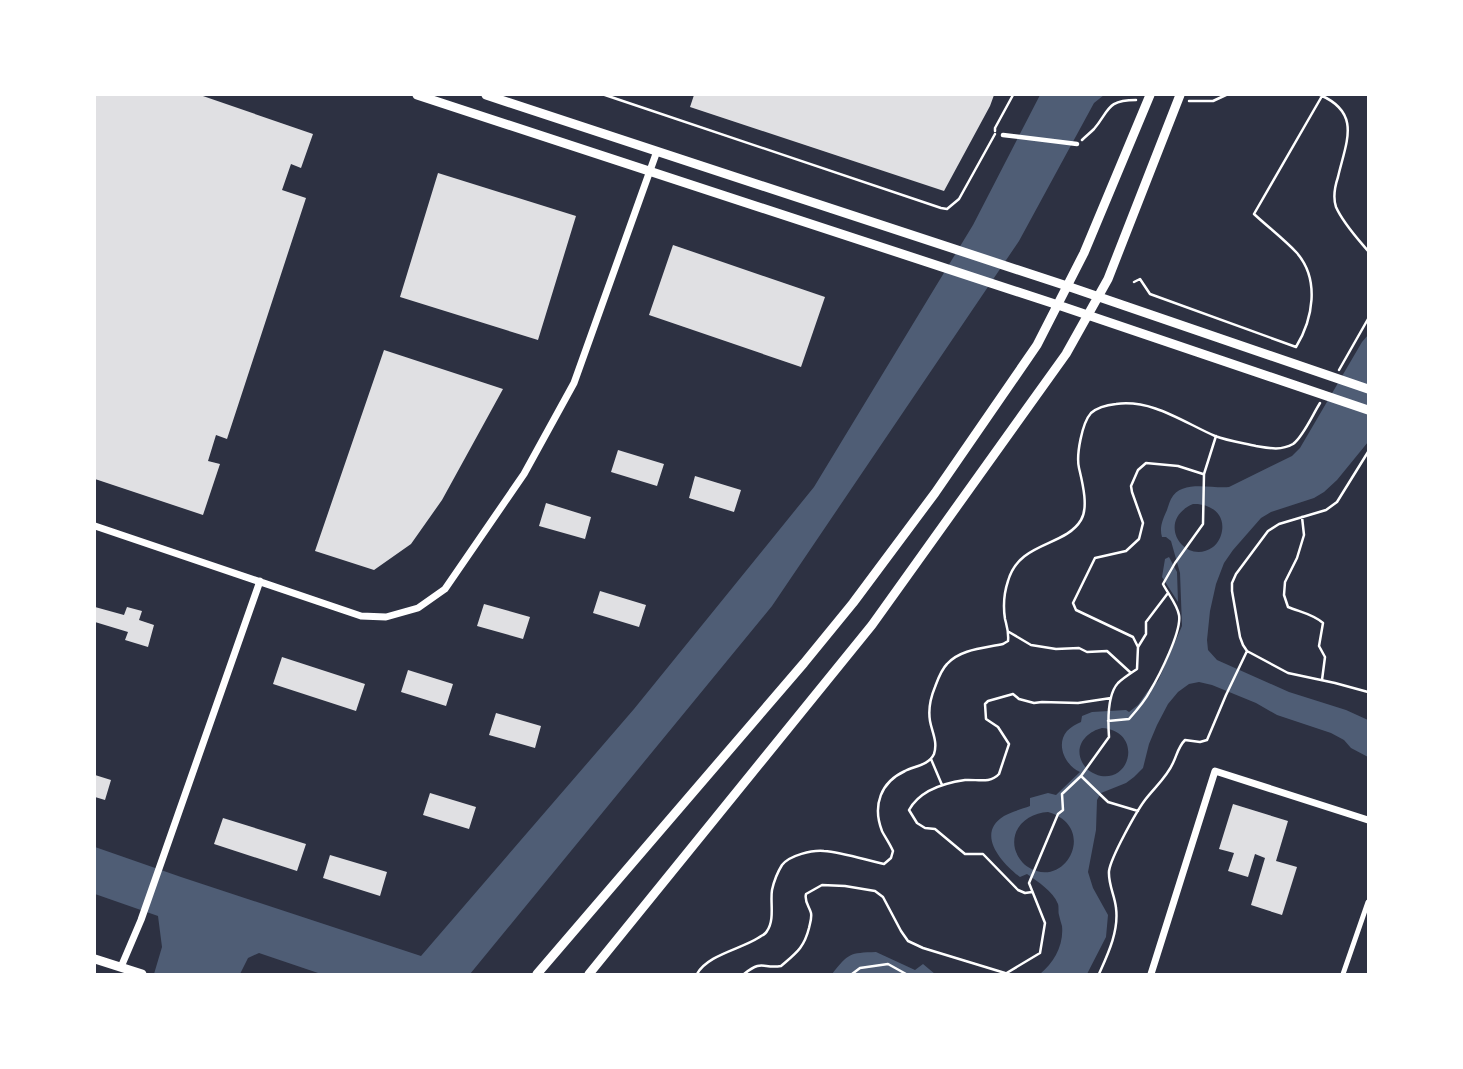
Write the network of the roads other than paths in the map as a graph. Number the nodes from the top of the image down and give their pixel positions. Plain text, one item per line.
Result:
1 (417, 95) edge
2 (486, 95) edge
3 (1150, 95) edge
4 (1180, 95) edge
5 (1003, 135) road end
6 (1077, 144) dead end
7 (657, 151) junction
8 (650, 171) junction
9 (1068, 286) junction
10 (1098, 297) junction
11 (1058, 305) junction
12 (1088, 316) junction
13 (1368, 390) edge
14 (1368, 410) edge
15 (95, 526) edge
16 (260, 582) junction
17 (1368, 820) edge
18 (1368, 902) edge
19 (95, 959) edge
20 (121, 967) junction
21 (142, 974) edge
22 (537, 974) edge
23 (589, 974) edge
24 (1152, 974) edge
25 (1343, 974) edge

1 - 8 main road
2 - 7 main road
3 - 9 main road
4 - 10 main road
5 - 6 street
7 - 8 street
7 - 9 main road
8 - 11 main road
8 - 16 street
9 - 10 main road
9 - 11 main road
10 - 12 main road
10 - 13 main road
11 - 12 main road
11 - 22 main road
12 - 14 main road
12 - 23 main road
15 - 16 street
16 - 20 street
17 - 24 street
18 - 25 street
19 - 20 main road
20 - 21 main road

